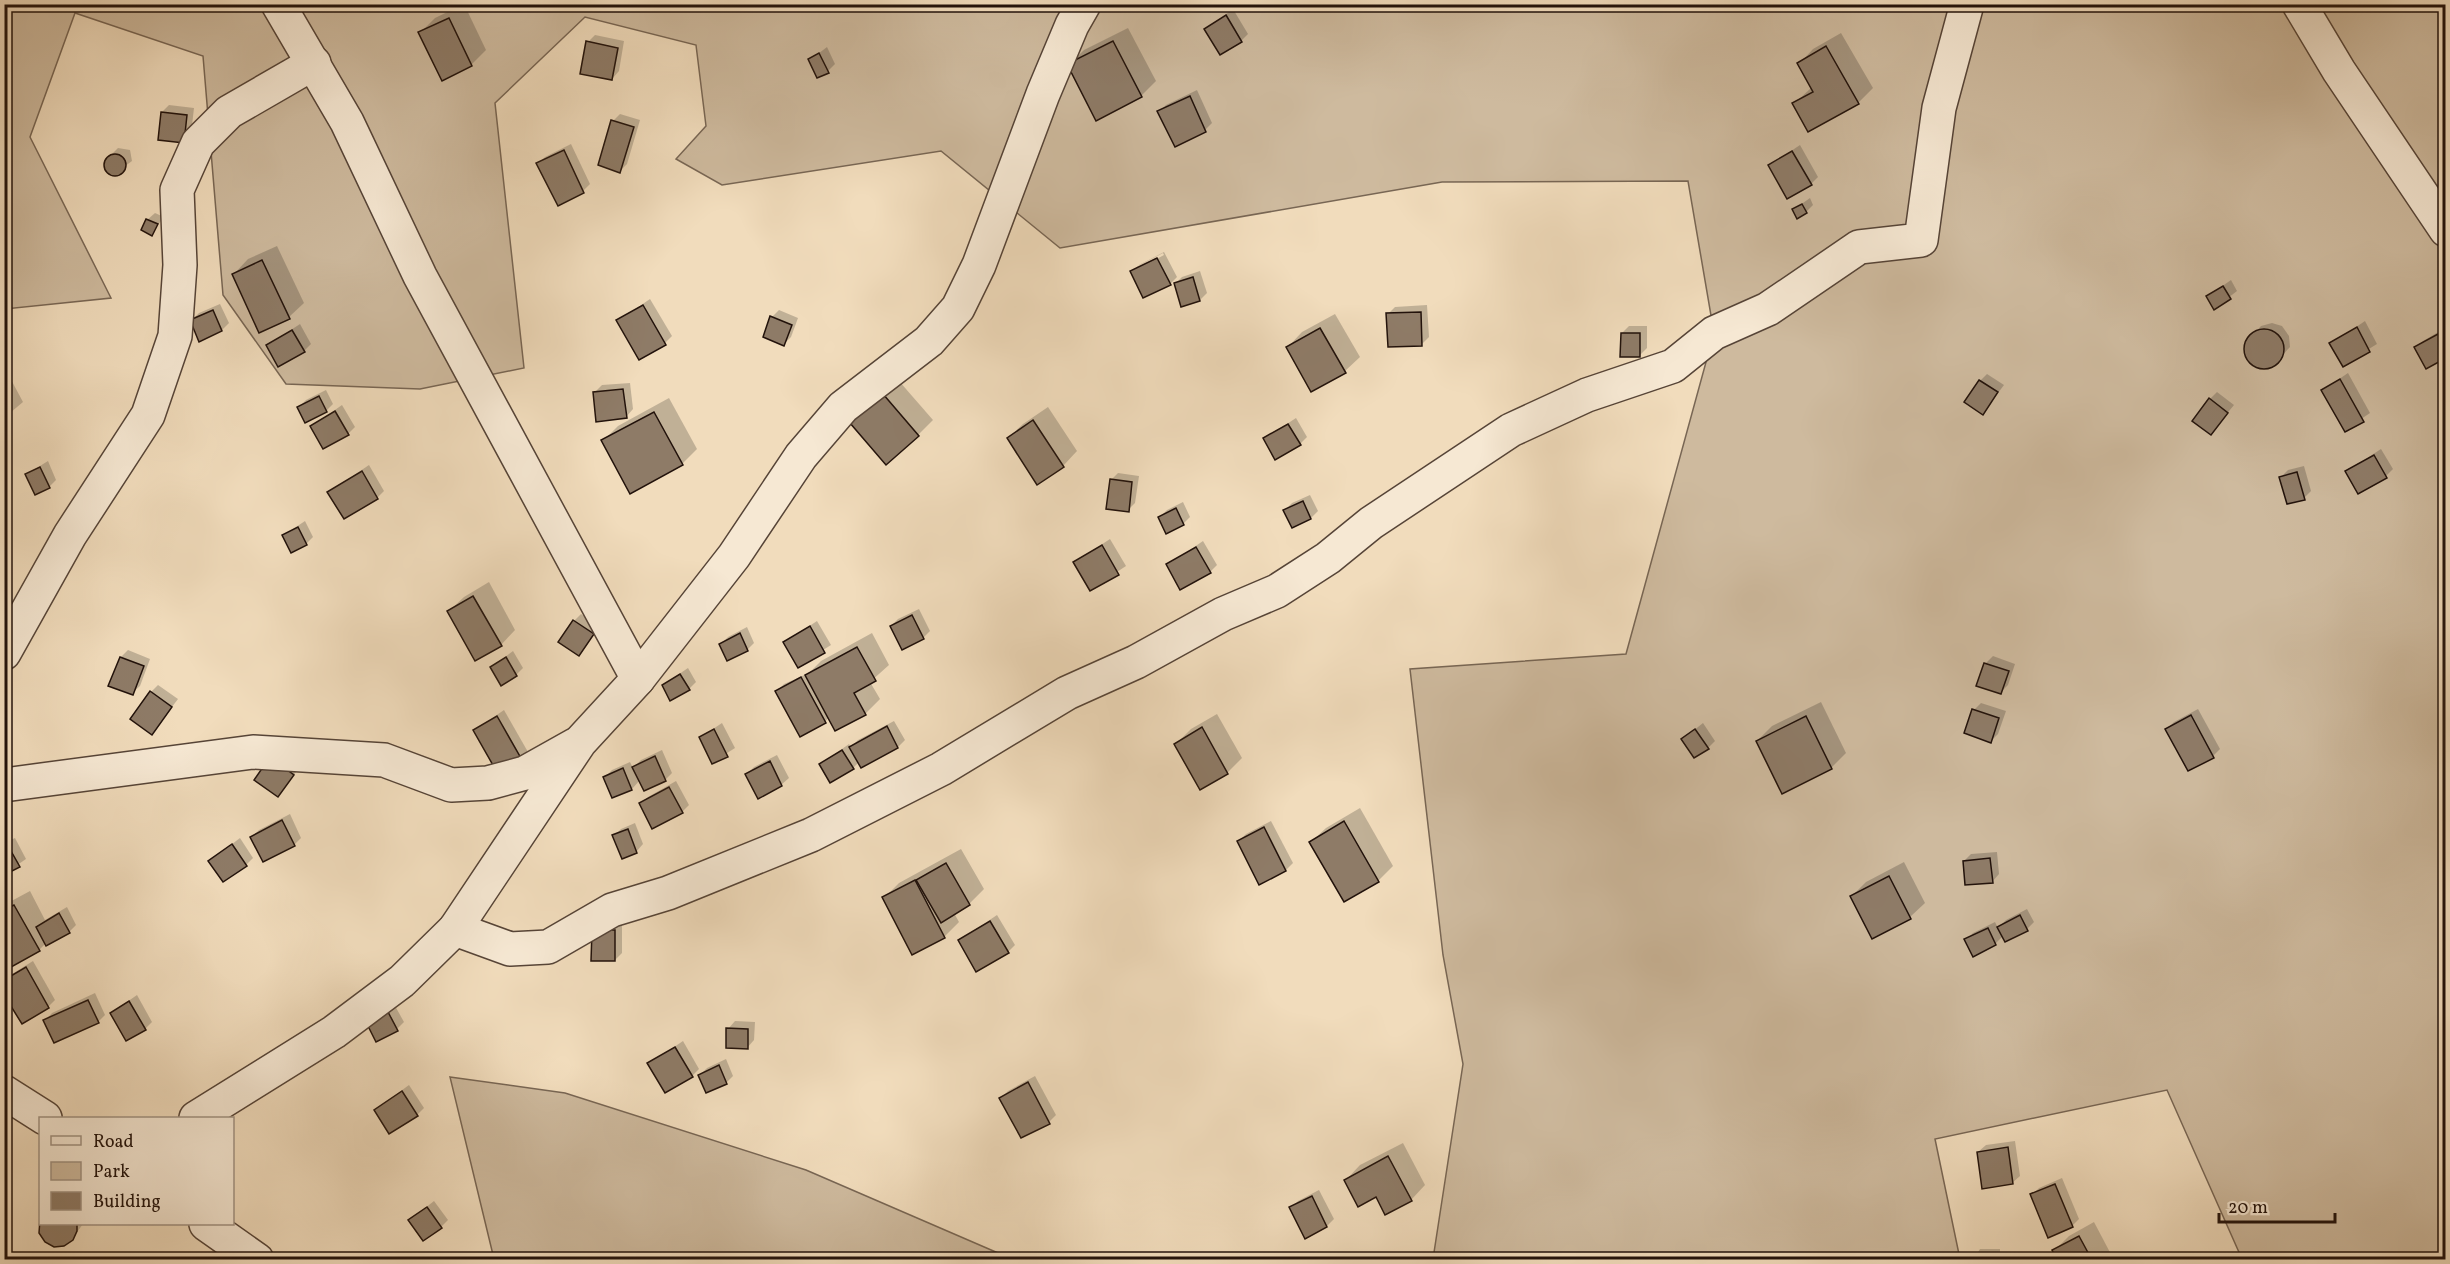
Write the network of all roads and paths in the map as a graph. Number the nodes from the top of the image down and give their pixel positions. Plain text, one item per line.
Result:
1 (278, 4) edge
2 (1084, 4) edge
3 (1966, 4) edge
4 (2299, 4) edge
5 (314, 63) junction
6 (2445, 230) edge
7 (4, 653) edge
8 (638, 679) junction
9 (580, 742) junction
10 (4, 785) edge
11 (455, 929) junction
12 (4, 1092) edge
13 (42, 1117) edge
14 (199, 1117) edge
15 (207, 1225) edge
16 (257, 1260) edge

1 - 5 street
2 - 8 street
3 - 11 street
4 - 6 street
5 - 7 street
5 - 8 street
8 - 9 street
9 - 10 street
9 - 11 street
11 - 14 street
12 - 13 street
15 - 16 street

